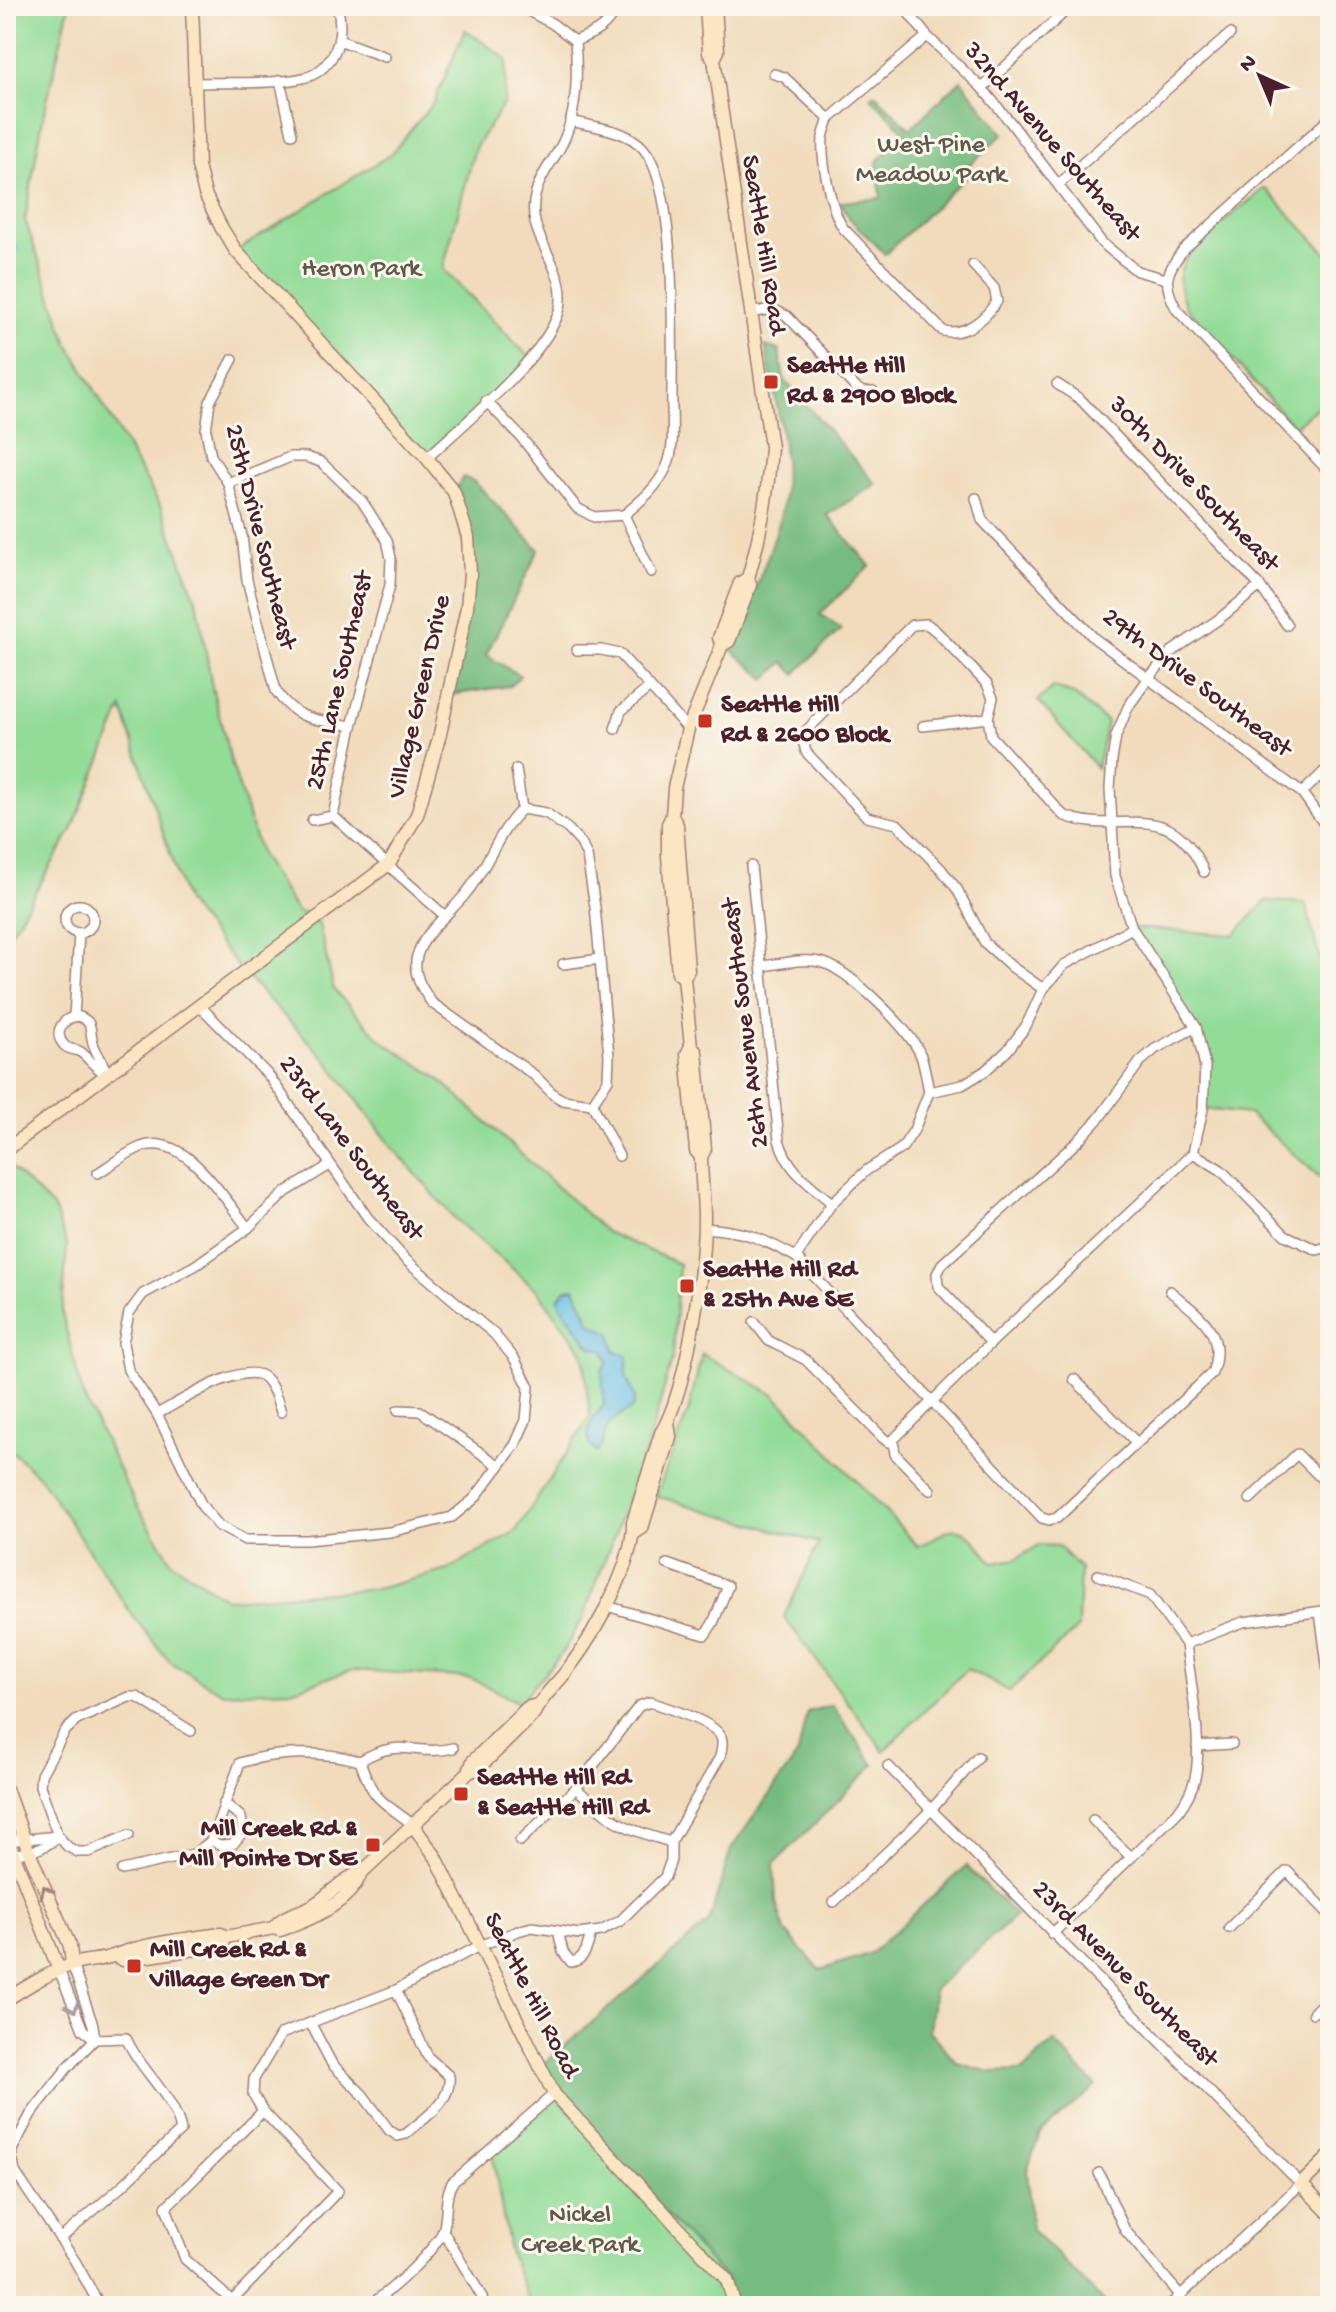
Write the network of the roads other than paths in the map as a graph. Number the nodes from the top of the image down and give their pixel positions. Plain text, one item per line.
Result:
1 (192, 6) edge
2 (337, 6) edge
3 (519, 6) edge
4 (617, 6) edge
5 (706, 6) edge
6 (715, 6) edge
7 (903, 6) edge
8 (1071, 6) edge
9 (1230, 34) dead end
10 (927, 36) junction
11 (339, 40) junction
12 (575, 41) junction
13 (385, 57) dead end
14 (714, 59) junction
15 (774, 74) dead end
16 (280, 80) junction
17 (196, 83) junction
18 (982, 88) junction
19 (1330, 118) edge
20 (829, 119) junction
21 (570, 121) junction
22 (292, 134) dead end
23 (1059, 184) junction
24 (973, 265) dead end
25 (1166, 279) junction
26 (750, 313) junction
27 (233, 359) dead end
28 (1057, 384) dead end
29 (873, 392) dead end
30 (486, 401) junction
31 (427, 458) junction
32 (1330, 473) edge
33 (228, 483) junction
34 (976, 498) dead end
35 (624, 515) junction
36 (651, 572) dead end
37 (1260, 586) junction
38 (1287, 625) dead end
39 (577, 650) dead end
40 (1148, 679) junction
41 (650, 687) junction
42 (988, 718) junction
43 (352, 726) junction
44 (923, 726) dead end
45 (615, 729) dead end
46 (688, 729) junction
47 (1330, 766) edge
48 (516, 769) dead end
49 (1302, 793) junction
50 (522, 809) junction
51 (333, 816) junction
52 (312, 820) dead end
53 (1112, 822) junction
54 (1330, 832) edge
55 (389, 864) junction
56 (751, 866) dead end
57 (1204, 872) dead end
58 (445, 916) junction
59 (1132, 928) junction
60 (79, 933) dead end
61 (600, 959) junction
62 (563, 964) dead end
63 (762, 966) junction
64 (1043, 989) junction
65 (200, 1006) junction
66 (74, 1017) junction
67 (1196, 1027) junction
68 (107, 1074) junction
69 (929, 1092) junction
70 (592, 1104) junction
71 (6, 1150) edge
72 (1193, 1153) junction
73 (619, 1156) dead end
74 (330, 1165) junction
75 (98, 1173) dead end
76 (832, 1203) junction
77 (248, 1228) junction
78 (703, 1228) junction
79 (1330, 1246) edge
80 (796, 1257) junction
81 (1170, 1291) dead end
82 (754, 1322) dead end
83 (991, 1343) junction
84 (1074, 1379) dead end
85 (932, 1401) junction
86 (398, 1410) dead end
87 (281, 1412) dead end
88 (157, 1414) junction
89 (891, 1441) junction
90 (1136, 1442) junction
91 (498, 1465) junction
92 (1330, 1487) edge
93 (930, 1490) dead end
94 (1250, 1499) dead end
95 (667, 1564) dead end
96 (1098, 1575) dead end
97 (607, 1606) junction
98 (1325, 1611) edge
99 (1186, 1644) junction
100 (1328, 1672) edge
101 (191, 1731) dead end
102 (1232, 1744) dead end
103 (1197, 1746) junction
104 (453, 1748) dead end
105 (978, 1757) dead end
106 (360, 1761) junction
107 (888, 1766) dead end
108 (576, 1788) junction
109 (6, 1789) edge
110 (224, 1803) junction
111 (930, 1811) junction
112 (1093, 1820) dead end
113 (412, 1824) junction
114 (129, 1835) dead end
115 (58, 1836) junction
116 (7, 1839) edge
117 (211, 1841) junction
118 (520, 1841) dead end
119 (671, 1842) junction
120 (26, 1846) junction
121 (9, 1855) edge
122 (1131, 1857) junction
123 (122, 1870) dead end
124 (834, 1902) dead end
125 (1330, 1915) edge
126 (1229, 1928) dead end
127 (558, 1931) junction
128 (591, 1932) junction
129 (1052, 1934) junction
130 (479, 1946) junction
131 (72, 1964) junction
132 (59, 1970) junction
133 (396, 1990) junction
134 (1330, 1996) edge
135 (6, 2000) edge
136 (1313, 2013) dead end
137 (311, 2024) junction
138 (95, 2039) junction
139 (554, 2094) junction
140 (263, 2111) junction
141 (1330, 2156) edge
142 (1099, 2173) dead end
143 (1301, 2184) junction
144 (1330, 2214) edge
145 (443, 2231) junction
146 (60, 2239) junction
147 (1180, 2295) junction
148 (483, 2302) edge
149 (100, 2306) edge
150 (369, 2306) edge
151 (735, 2306) edge
152 (1169, 2306) edge

1 - 17 main road, Village Green Drive
2 - 11 street
3 - 12 street
4 - 12 street
5 - 14 main road, Seattle Hill Road
6 - 14 main road, Seattle Hill Road
7 - 10 street, 32nd Avenue Southeast
8 - 18 street
9 - 23 street
10 - 18 street, 32nd Avenue Southeast
10 - 20 street
11 - 13 street
11 - 16 street
12 - 21 street
14 - 26 main road, Seattle Hill Road
15 - 20 street
16 - 17 street
16 - 22 street
17 - 31 main road, Village Green Drive
18 - 23 street, 32nd Avenue Southeast
19 - 25 street
20 - 24 street
21 - 30 street
21 - 35 street
23 - 25 street, 32nd Avenue Southeast
25 - 32 street
26 - 29 street
26 - 46 main road, Seattle Hill Road
27 - 33 street, 25th Drive Southeast
28 - 37 street, 30th Drive Southeast
30 - 31 street
30 - 35 street
31 - 55 main road, Village Green Drive
33 - 43 street, 25th Drive Southeast
33 - 43 street, 25th Lane Southeast
34 - 40 street, 29th Drive Southeast
35 - 36 street
37 - 38 street, 30th Drive Southeast
37 - 40 street
39 - 41 street
40 - 49 street, 29th Drive Southeast
40 - 53 street
41 - 45 street
41 - 46 street
42 - 44 street
42 - 53 street
42 - 64 street
43 - 51 street, 25th Lane Southeast
46 - 78 main road, Seattle Hill Road
47 - 49 street
48 - 50 street
49 - 54 street, 29th Drive Southeast
50 - 58 street
50 - 61 street
51 - 52 street
51 - 55 street, 25th Lane Southeast
53 - 57 street
53 - 59 street
55 - 58 street
55 - 65 main road, Village Green Drive
56 - 63 street, 26th Avenue Southeast
58 - 70 street
59 - 64 street
59 - 67 street
60 - 66 street
61 - 62 street
61 - 70 street
63 - 69 street
63 - 76 street, 26th Avenue Southeast
64 - 69 street
65 - 68 main road, Village Green Drive
65 - 74 street, 23rd Lane Southeast
66 - 68 street
66 - 68 street
67 - 72 street
67 - 83 street
68 - 71 main road, Village Green Drive
69 - 76 street
70 - 73 street
72 - 79 street
72 - 83 street
74 - 77 street
74 - 91 street, 23rd Lane Southeast
75 - 77 street
76 - 80 street
77 - 88 street
78 - 80 street
78 - 97 main road, Seattle Hill Road
80 - 85 street
81 - 90 street
82 - 89 street
83 - 85 street
84 - 90 street
85 - 89 street
85 - 90 street
86 - 91 street
87 - 88 street
88 - 91 street
89 - 93 street
92 - 94 street
95 - 97 street
96 - 99 street
97 - 113 main road, Seattle Hill Road
98 - 99 street
98 - 100 street
99 - 103 street
101 - 115 street
102 - 103 street
103 - 122 street
104 - 106 street
105 - 111 street
106 - 110 street
106 - 113 street
107 - 111 street, 23rd Avenue Southeast
108 - 118 street
108 - 119 street
108 - 119 street
109 - 120 main road
110 - 117 street
110 - 117 street
111 - 124 street
111 - 129 street, 23rd Avenue Southeast
112 - 122 street
113 - 130 main road, Seattle Hill Road
113 - 131 main road
114 - 115 street
115 - 120 street
116 - 120 street
116 - 121 main road
117 - 123 street
119 - 128 street
120 - 121 street
131 -> 120 main road
121 - 132 main road
122 - 129 street
125 - 126 street
127 - 128 street
127 - 128 street
127 - 130 street
129 - 143 street, 23rd Avenue Southeast
130 - 133 street
130 - 139 main road, Seattle Hill Road
131 - 132 main road
131 - 138 street
132 - 135 main road
132 -> 138 street
133 - 137 street
133 - 137 street
134 - 136 street
137 - 140 street
138 - 146 street
138 - 146 street
139 - 145 street
139 - 151 main road, Seattle Hill Road
140 - 140 street
141 - 143 main road
142 - 147 street
143 - 144 main road, 23rd Avenue Southeast
143 - 147 street
145 - 148 street
145 - 150 street
146 - 149 street
147 - 152 street

